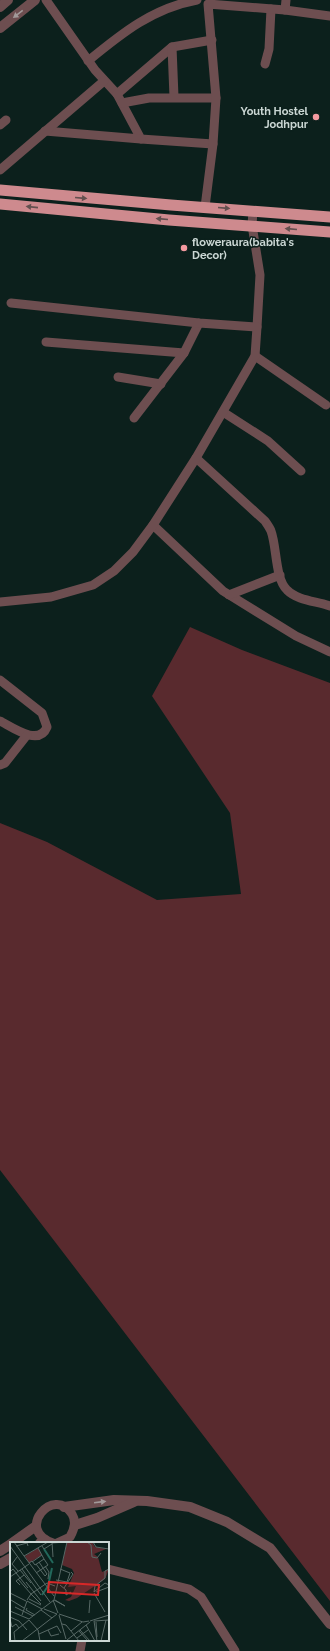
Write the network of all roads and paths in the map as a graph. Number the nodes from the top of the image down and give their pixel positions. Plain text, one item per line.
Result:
1 (8, 0) edge
2 (35, 0) edge
3 (46, 0) edge
4 (196, 0) edge
5 (286, 0) edge
6 (206, 2) edge
7 (0, 7) edge
8 (271, 9) junction
9 (285, 10) junction
10 (330, 16) edge
11 (0, 28) edge
12 (212, 40) junction
13 (172, 47) junction
14 (88, 61) junction
15 (265, 64) dead end
16 (104, 81) junction
17 (117, 94) junction
18 (174, 97) junction
19 (216, 98) junction
20 (122, 103) junction
21 (45, 131) junction
22 (141, 139) junction
23 (213, 144) junction
24 (0, 170) edge
25 (0, 190) edge
26 (0, 204) edge
27 (205, 207) junction
28 (253, 211) junction
29 (330, 217) edge
30 (252, 225) junction
31 (330, 232) edge
32 (11, 303) dead end
33 (199, 323) junction
34 (257, 327) junction
35 (46, 342) dead end
36 (184, 353) junction
37 (255, 356) junction
38 (118, 377) dead end
39 (161, 384) junction
40 (326, 405) dead end
41 (224, 412) junction
42 (134, 418) dead end
43 (196, 458) junction
44 (301, 471) dead end
45 (153, 525) junction
46 (280, 575) junction
47 (229, 595) junction
48 (0, 602) edge
49 (330, 606) edge
50 (330, 652) edge
51 (0, 680) edge
52 (0, 721) edge
53 (27, 735) junction
54 (0, 765) edge
55 (136, 1501) junction
56 (64, 1507) junction
57 (75, 1525) junction
58 (36, 1526) junction
59 (68, 1541) edge
60 (12, 1542) edge
61 (46, 1542) edge
62 (10, 1544) edge
63 (0, 1551) edge
64 (10, 1559) edge
65 (0, 1564) edge
66 (109, 1569) edge
67 (330, 1624) edge
68 (82, 1641) edge
69 (80, 1651) edge
70 (235, 1651) edge

1 - 7 street
2 -> 11 street
3 - 14 street
4 - 14 street
5 - 9 street
6 - 8 street
6 - 12 street
8 - 9 street
8 - 15 street
9 - 10 street
12 - 13 street
12 - 19 street
13 - 17 street
13 - 18 street
14 - 16 street
16 - 17 street
16 - 21 street
17 - 20 street
18 - 19 street
18 - 20 street
19 - 23 street
20 - 22 street
21 - 22 street
21 - 24 street
22 - 23 street
23 - 27 street
25 -> 27 highway
30 -> 26 highway
27 -> 28 highway
28 - 29 highway
28 - 30 street
31 -> 30 highway
30 - 34 street
32 - 33 street
33 - 34 street
33 - 36 street
34 - 37 street
35 - 36 street
36 - 39 street
37 - 40 street
37 - 41 street
38 - 39 street
39 - 42 street
41 - 43 street
41 - 44 street
43 - 45 street
43 - 46 street
45 - 47 street
45 - 48 street
46 - 47 street
46 - 49 street
47 - 50 street
51 - 53 street
52 - 53 street
53 - 54 street
56 -> 55 street
55 - 57 street
55 - 67 street
56 - 57 street
56 - 58 street
57 - 59 street
58 - 60 street
58 - 61 street
62 - 63 street
64 - 65 street
66 - 70 street
68 - 69 street

